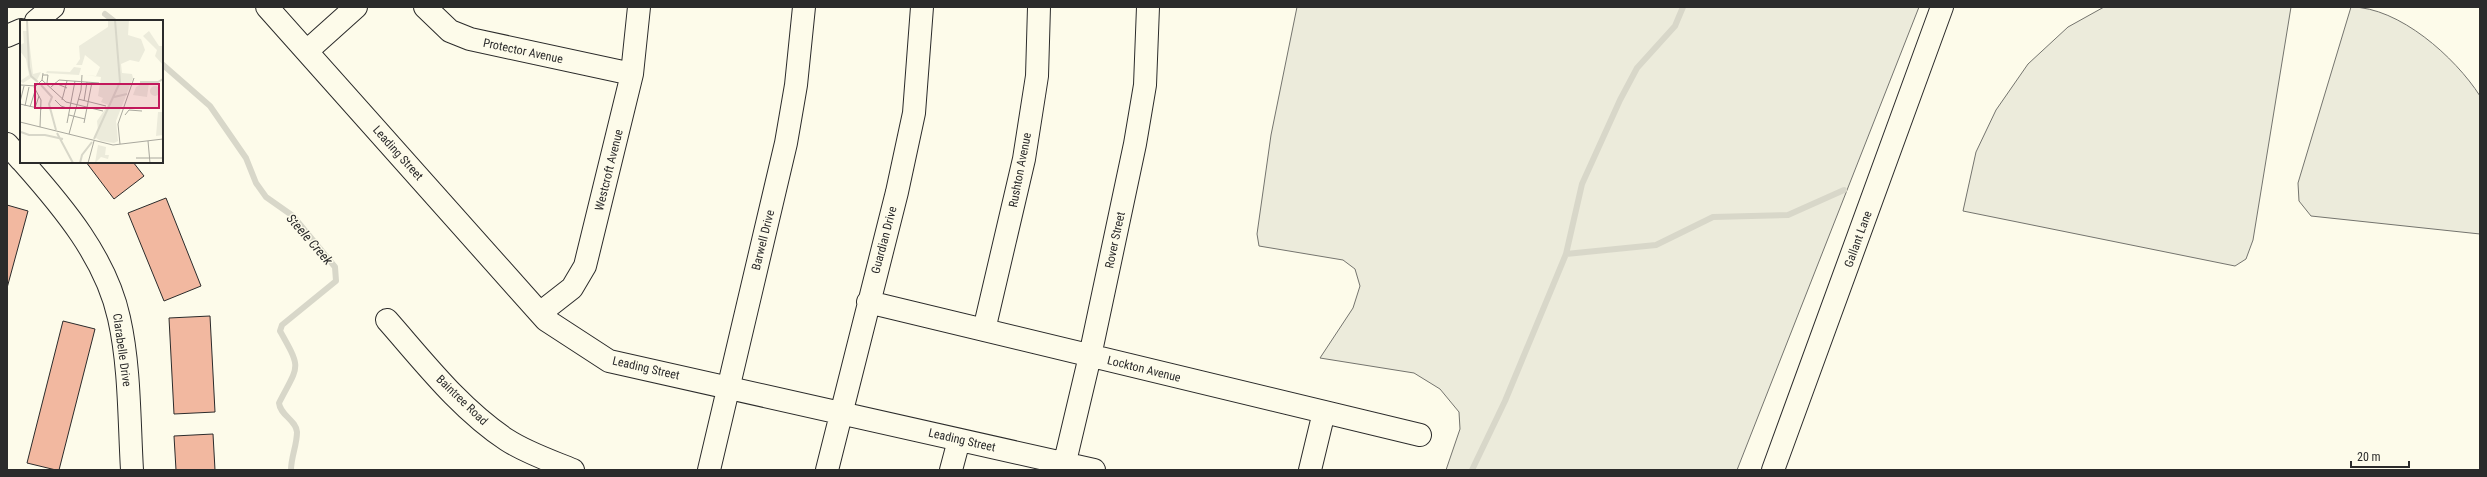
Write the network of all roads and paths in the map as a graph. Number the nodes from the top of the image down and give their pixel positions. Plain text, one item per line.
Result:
1 (53, 7) edge
2 (268, 7) edge
3 (356, 7) edge
4 (425, 7) edge
5 (639, 7) edge
6 (804, 7) edge
7 (922, 7) edge
8 (1039, 7) edge
9 (1148, 7) edge
10 (1942, 7) edge
11 (37, 20) edge
12 (20, 30) edge
13 (7, 36) edge
14 (308, 51) junction
15 (632, 74) junction
16 (7, 144) edge
17 (20, 159) edge
18 (24, 163) edge
19 (868, 302) junction
20 (540, 313) junction
21 (387, 320) dead end
22 (984, 330) junction
23 (1090, 356) junction
24 (727, 387) junction
25 (840, 412) junction
26 (1324, 412) junction
27 (1420, 435) dead end
28 (959, 440) junction
29 (1064, 466) edge
30 (132, 470) edge
31 (574, 470) edge
32 (709, 470) edge
33 (827, 470) edge
34 (951, 470) edge
35 (1094, 470) edge
36 (1310, 470) edge
37 (1773, 470) edge

1 - 11 street
2 - 14 street, Leading Street
3 - 14 street
4 - 15 street, Protector Avenue
5 - 15 street, Westcroft Avenue
6 - 24 street, Barwell Drive
7 - 19 street, Guardian Drive
8 - 22 street, Rushton Avenue
9 - 23 street, Rover Street
10 - 37 street, Gallant Lane
12 - 13 street
14 - 20 street, Leading Street
15 - 20 street, Westcroft Avenue
16 - 17 street, Clarabelle Drive
18 - 30 street, Clarabelle Drive
19 - 22 street, Lockton Avenue
19 - 25 street, Guardian Drive
20 - 24 street, Leading Street
21 - 31 street, Baintree Road
22 - 23 street, Lockton Avenue
23 - 26 street, Lockton Avenue
23 - 29 street, Rover Street
24 - 25 street, Leading Street
24 - 32 street, Barwell Drive
25 - 28 street, Leading Street
25 - 33 street, Guardian Drive
26 - 27 street, Lockton Avenue
26 - 36 street
28 - 29 street, Leading Street
28 - 34 street
29 - 35 street, Leading Street

